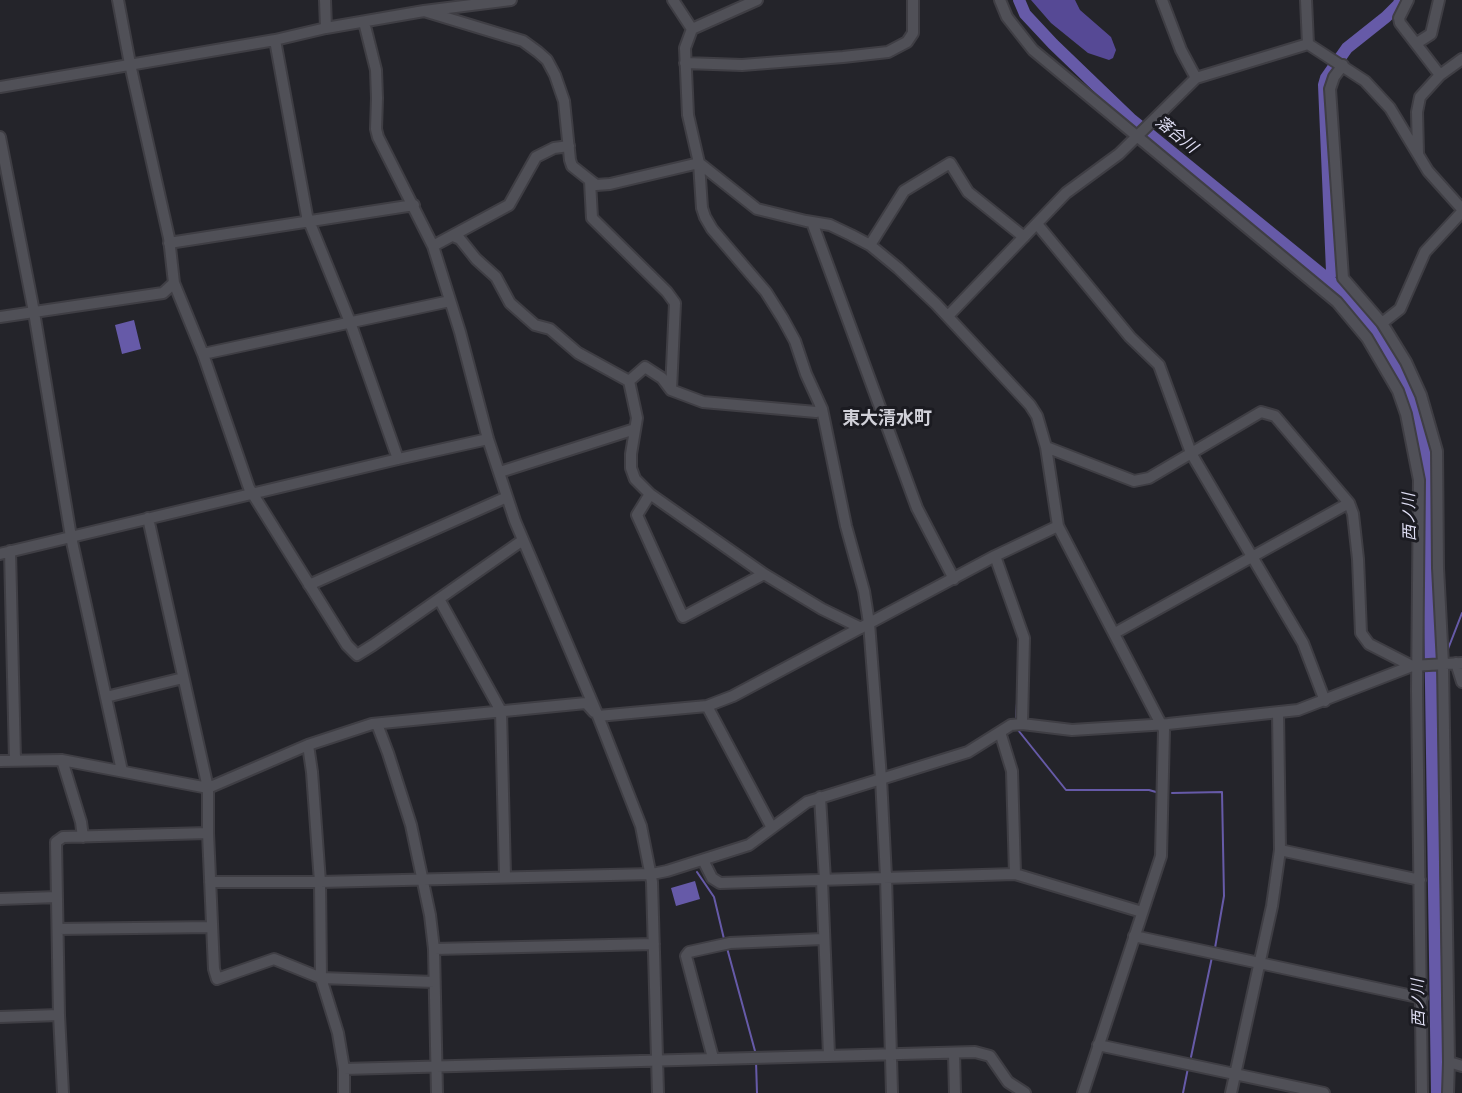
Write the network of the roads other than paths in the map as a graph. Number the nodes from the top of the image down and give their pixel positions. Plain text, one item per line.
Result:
1 (118, 0) edge
2 (325, 0) edge
3 (511, 0) edge
4 (673, 0) edge
5 (757, 0) edge
6 (913, 0) edge
7 (1000, 0) edge
8 (1162, 0) edge
9 (1306, 0) edge
10 (1408, 0) edge
11 (1439, 0) edge
12 (424, 11) junction
13 (364, 22) junction
14 (326, 28) junction
15 (692, 29) junction
16 (275, 40) junction
17 (1417, 43) junction
18 (1308, 44) junction
19 (1462, 59) edge
20 (1339, 62) junction
21 (685, 63) junction
22 (130, 64) junction
23 (1440, 75) junction
24 (1196, 78) junction
25 (0, 87) edge
26 (1137, 136) junction
27 (0, 137) edge
28 (569, 146) junction
29 (1418, 154) junction
30 (699, 163) junction
31 (590, 180) junction
32 (414, 205) junction
33 (1462, 211) edge
34 (310, 222) junction
35 (812, 222) junction
36 (1037, 224) junction
37 (453, 236) junction
38 (1024, 237) junction
39 (169, 243) junction
40 (870, 245) junction
41 (433, 246) junction
42 (174, 283) junction
43 (450, 301) junction
44 (34, 312) junction
45 (948, 316) junction
46 (0, 317) edge
47 (350, 322) junction
48 (1382, 323) junction
49 (202, 354) junction
50 (629, 381) junction
51 (671, 390) junction
52 (822, 409) junction
53 (635, 429) junction
54 (488, 439) junction
55 (1046, 447) junction
56 (1191, 453) junction
57 (398, 459) junction
58 (500, 472) junction
59 (252, 493) junction
60 (650, 494) junction
61 (507, 496) junction
62 (1349, 503) junction
63 (148, 518) junction
64 (1058, 526) junction
65 (71, 537) junction
66 (523, 540) junction
67 (5, 553) edge
68 (995, 556) junction
69 (1253, 556) junction
70 (764, 574) junction
71 (954, 579) junction
72 (309, 585) junction
73 (439, 599) junction
74 (865, 625) junction
75 (1115, 633) junction
76 (1459, 663) edge
77 (1440, 664) junction
78 (1417, 666) junction
79 (183, 678) junction
80 (1462, 682) edge
81 (106, 697) junction
82 (1324, 701) junction
83 (706, 706) junction
84 (501, 711) junction
85 (1278, 713) junction
86 (598, 716) junction
87 (377, 724) junction
88 (1022, 724) junction
89 (1162, 725) junction
90 (1000, 732) junction
91 (308, 745) junction
92 (0, 760) edge
93 (15, 760) junction
94 (62, 760) junction
95 (122, 771) junction
96 (881, 778) junction
97 (208, 788) junction
98 (820, 796) junction
99 (772, 828) junction
100 (208, 833) junction
101 (83, 837) junction
102 (1280, 850) junction
103 (703, 860) junction
104 (652, 874) junction
105 (1015, 874) junction
106 (505, 876) junction
107 (886, 877) junction
108 (421, 878) junction
109 (824, 880) junction
110 (1420, 880) junction
111 (210, 882) junction
112 (320, 882) junction
113 (57, 897) junction
114 (0, 899) edge
115 (1142, 912) junction
116 (212, 927) junction
117 (58, 929) junction
118 (1134, 936) junction
119 (823, 939) junction
120 (654, 944) junction
121 (434, 949) junction
122 (1259, 963) junction
123 (321, 978) junction
124 (434, 982) junction
125 (1422, 999) junction
126 (59, 1015) junction
127 (0, 1017) edge
128 (1098, 1045) junction
129 (954, 1053) junction
130 (891, 1054) junction
131 (829, 1055) junction
132 (713, 1058) junction
133 (657, 1061) junction
134 (1449, 1062) junction
135 (436, 1065) junction
136 (1462, 1066) edge
137 (344, 1069) junction
138 (1235, 1074) junction
139 (63, 1093) edge
140 (344, 1093) edge
141 (437, 1093) edge
142 (658, 1093) edge
143 (892, 1093) edge
144 (955, 1093) edge
145 (1025, 1093) edge
146 (1083, 1093) edge
147 (1231, 1093) edge
148 (1324, 1093) edge
149 (1422, 1093) edge
150 (1448, 1093) edge

1 - 22 street
2 - 14 street
3 - 12 street
4 - 15 street
5 - 15 street
6 - 21 street
7 - 26 street
8 - 24 street
9 - 18 street
10 - 17 street
11 - 17 street
12 - 13 street
12 - 28 street
13 - 14 street
13 - 32 street
14 - 16 street
15 - 21 street
16 - 22 street
16 - 34 street
17 - 23 street
18 - 20 street
18 - 24 street
19 - 23 street
20 - 29 street
20 - 48 street
21 - 30 street
22 - 25 street
22 - 39 street
23 - 29 street
24 - 26 street
26 - 36 street
26 - 78 street
27 - 44 street
28 - 31 street
28 - 37 street
29 - 33 street
30 - 31 street
30 - 35 street
30 - 52 street
31 - 51 street
32 - 34 street
32 - 41 street
33 - 48 street
34 - 39 street
34 - 47 street
35 - 40 street
35 - 71 street
36 - 38 street
36 - 56 street
37 - 41 street
37 - 50 street
38 - 40 street
38 - 45 street
39 - 42 street
40 - 45 street
41 - 43 street
42 - 44 street
42 - 49 street
43 - 47 street
43 - 54 street
44 - 46 street
44 - 65 street
45 - 55 street
47 - 49 street
47 - 57 street
48 - 77 street
49 - 59 street
50 - 51 street
50 - 53 street
51 - 52 street
52 - 74 street
53 - 58 street
53 - 60 street
54 - 57 street
54 - 58 street
55 - 56 street
55 - 64 street
56 - 62 street
56 - 69 street
57 - 59 street
58 - 61 street
59 - 63 street
59 - 72 street
60 - 70 street
60 - 70 street
61 - 66 street
61 - 72 street
62 - 69 street
62 - 78 street
63 - 65 street
63 - 79 street
64 - 68 street
64 - 75 street
65 - 67 street
65 - 81 street
66 - 73 street
66 - 86 street
67 - 93 street
68 - 71 street
68 - 88 street
69 - 75 street
69 - 82 street
70 - 74 street
71 - 74 street
72 - 73 street
73 - 84 street
74 - 83 street
74 - 96 street
75 - 89 street
76 - 77 street
76 - 80 street
77 - 78 street
77 - 134 street
78 - 82 street
78 - 110 street
79 - 81 street
79 - 97 street
81 - 95 street
82 - 85 street
83 - 86 street
83 - 99 street
84 - 86 street
84 - 87 street
84 - 106 street
85 - 89 street
85 - 102 street
86 - 104 street
87 - 91 street
87 - 108 street
88 - 89 street
88 - 90 street
89 - 115 street
90 - 96 street
90 - 105 street
91 - 97 street
91 - 112 street
92 - 93 street
93 - 94 street
94 - 95 street
94 - 101 street
95 - 97 street
96 - 98 street
96 - 107 street
97 - 100 street
98 - 99 street
98 - 109 street
99 - 103 street
100 - 101 street
100 - 111 street
101 - 113 street
102 - 110 street
102 - 122 street
103 - 104 street
103 - 109 street
104 - 106 street
104 - 120 street
105 - 107 street
105 - 115 street
106 - 108 street
107 - 109 street
107 - 130 street
108 - 112 street
108 - 121 street
109 - 119 street
110 - 125 street
111 - 112 street
111 - 116 street
112 - 123 street
113 - 114 street
113 - 117 street
115 - 118 street
116 - 117 street
116 - 123 street
117 - 126 street
118 - 122 street
118 - 128 street
119 - 131 street
119 - 132 street
120 - 121 street
120 - 133 street
121 - 124 street
122 - 125 street
122 - 138 street
123 - 124 street
123 - 137 street
124 - 135 street
125 - 149 street
126 - 127 street
126 - 139 street
128 - 138 street
128 - 146 street
129 - 130 street
129 - 144 street
129 - 145 street
130 - 131 street
130 - 143 street
131 - 132 street
132 - 133 street
133 - 135 street
133 - 142 street
134 - 136 street
134 - 150 street
135 - 137 street
135 - 141 street
137 - 140 street
138 - 147 street
138 - 148 street

